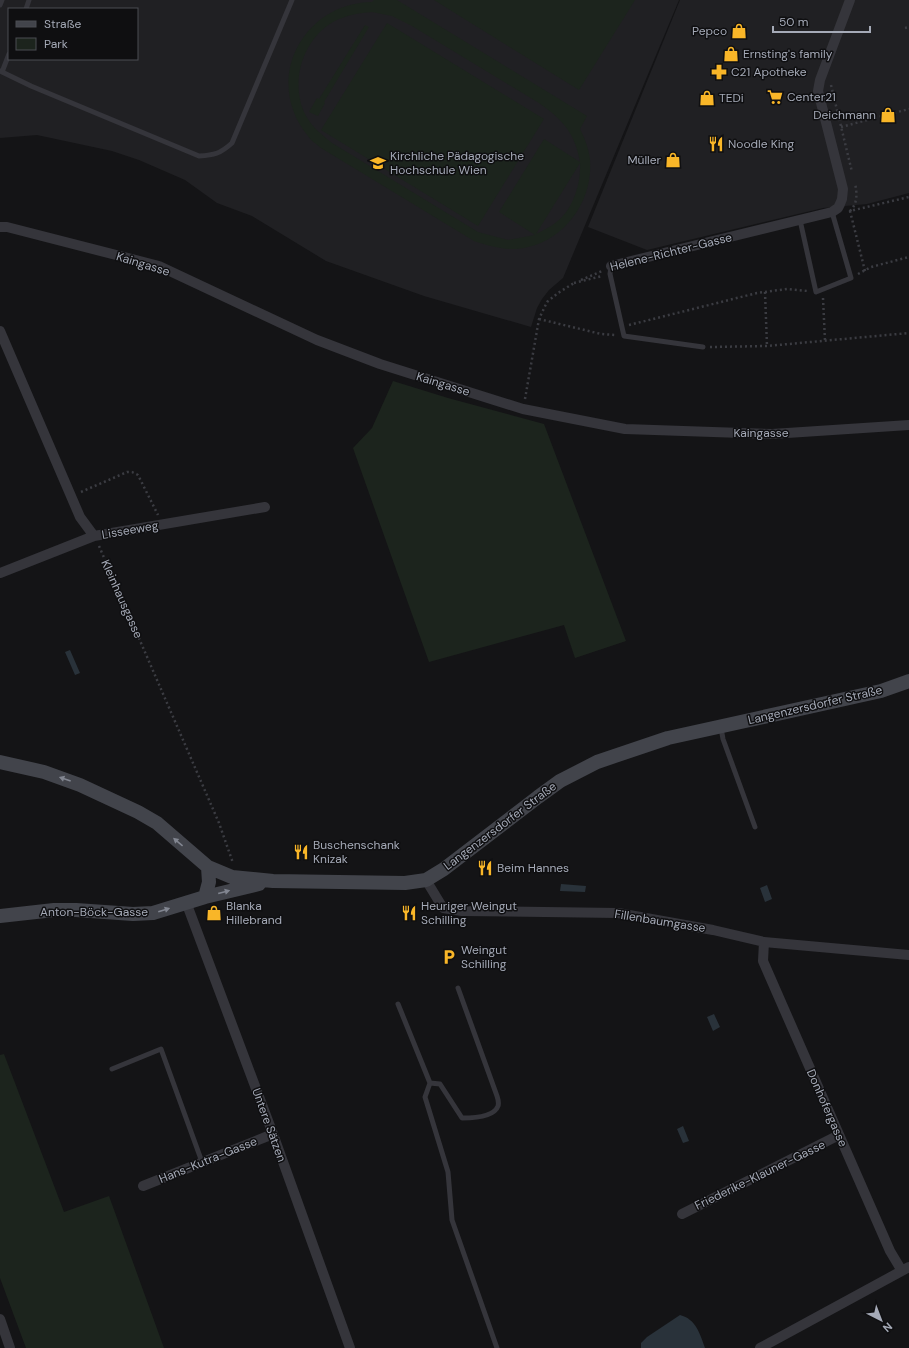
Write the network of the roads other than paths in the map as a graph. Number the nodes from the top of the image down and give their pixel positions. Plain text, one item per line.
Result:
1 (2, 0) edge
2 (292, 0) edge
3 (850, 0) edge
4 (0, 5) edge
5 (8, 56) edge
6 (1, 72) edge
7 (834, 213) junction
8 (800, 220) junction
9 (0, 227) edge
10 (611, 270) joint
11 (0, 331) edge
12 (703, 347) road end
13 (909, 425) edge
14 (265, 507) dead end
15 (94, 536) junction
16 (0, 573) edge
17 (909, 681) edge
18 (720, 727) junction
19 (0, 762) edge
20 (755, 827) dead end
21 (208, 867) junction
22 (426, 880) junction
23 (273, 881) junction
24 (205, 896) junction
25 (186, 902) junction
26 (0, 916) edge
27 (764, 942) junction
28 (909, 955) edge
29 (458, 988) dead end
30 (398, 1004) dead end
31 (112, 1069) dead end
32 (430, 1083) junction
33 (273, 1134) junction
34 (839, 1136) junction
35 (202, 1162) junction
36 (143, 1186) dead end
37 (682, 1214) dead end
38 (905, 1269) edge
39 (0, 1319) edge
40 (10, 1348) edge
41 (350, 1348) edge
42 (497, 1348) edge
43 (760, 1348) edge

1 - 4 lane
2 - 6 lane
3 - 7 street
5 - 6 lane
7 - 8 street, Helene-Richter-Gasse
7 - 8 lane
8 - 10 street, Helene-Richter-Gasse
9 - 13 street, Kaingasse
10 - 12 lane
11 - 15 street
14 - 15 street, Lisseeweg
15 - 16 street, Lisseeweg
17 - 18 main road, Langenzersdorfer Straße
18 - 20 lane
18 - 22 main road, Langenzersdorfer Straße
21 -> 19 main road, Langenzersdorfer Straße
21 - 23 main road, Langenzersdorfer Straße
21 - 24 main road
22 - 23 main road, Langenzersdorfer Straße
22 - 27 street, Fillenbaumgasse
24 -> 23 main road, Langenzersdorfer Straße
24 - 25 main road, Langenzersdorfer Straße
26 -> 25 main road, Anton-Böck-Gasse
25 - 33 street, Untere Sätzen
27 - 28 street, Fillenbaumgasse
27 - 34 street, Donhofergasse
29 - 32 lane
30 - 32 lane
31 - 35 lane
32 - 42 lane
33 - 35 street, Hans-Kutra-Gasse
33 - 41 street, Untere Sätzen
34 - 37 street, Friederike-Klauner-Gasse
34 - 38 street, Donhofergasse
35 - 36 street, Hans-Kutra-Gasse
38 - 43 street
39 - 40 street

